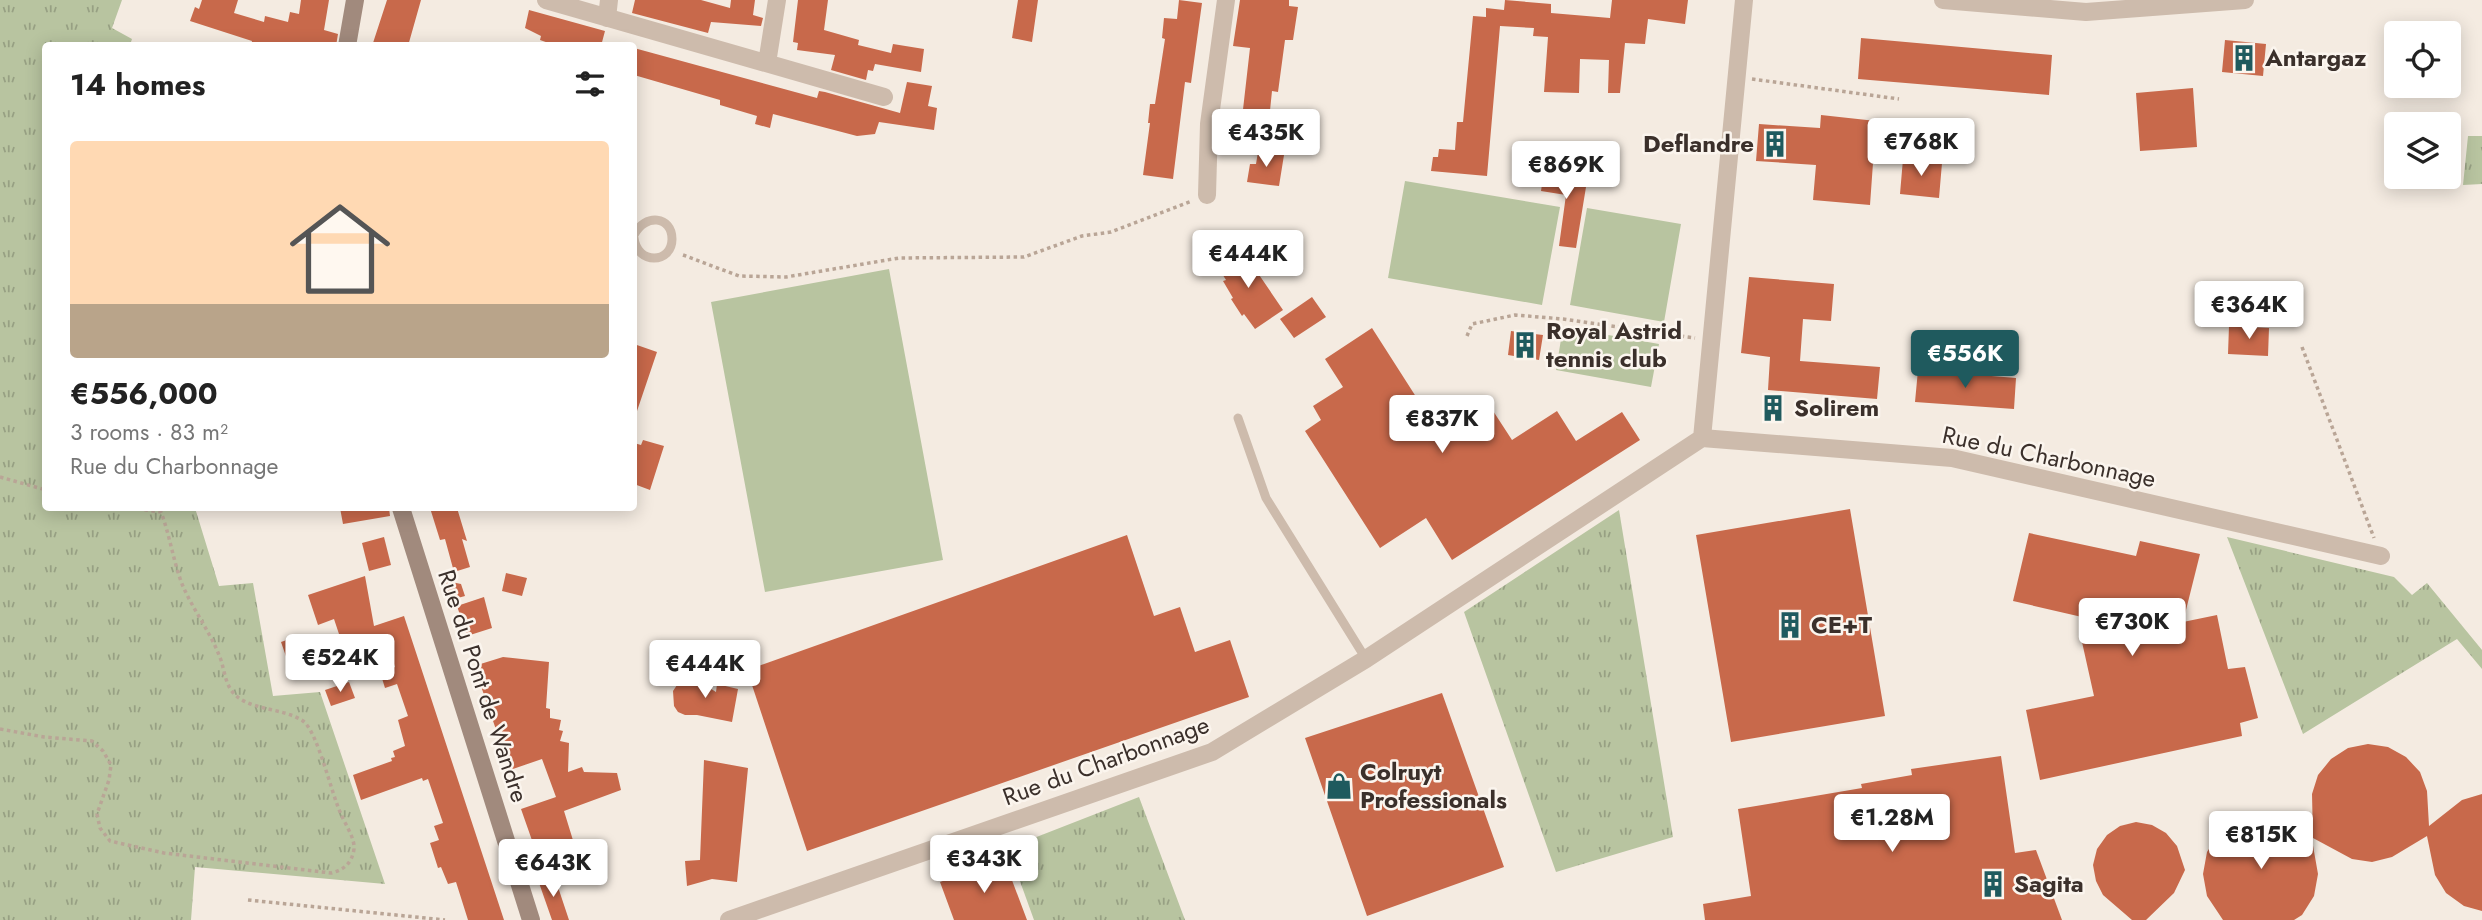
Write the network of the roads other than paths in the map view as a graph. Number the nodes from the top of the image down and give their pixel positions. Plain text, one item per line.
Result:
1 (355, 0) edge
2 (546, 0) edge
3 (777, 0) edge
4 (1226, 0) edge
5 (1744, 0) edge
6 (1943, 0) edge
7 (2245, 0) edge
8 (608, 9) edge
9 (348, 42) edge
10 (767, 63) junction
11 (884, 97) dead end
12 (1207, 195) road end
13 (637, 228) edge
14 (637, 250) edge
15 (1238, 418) dead end
16 (1702, 438) junction
17 (402, 511) edge
18 (2381, 556) road end
19 (1366, 659) junction
20 (531, 920) edge
21 (729, 920) edge

1 - 9 street
2 - 8 street
3 - 10 street
4 - 12 street
5 - 16 street
6 - 7 street
8 - 10 street
10 - 11 street
13 - 14 lane
15 - 19 lane
16 - 18 street, Rue du Charbonnage
16 - 19 street, Rue du Charbonnage
17 - 20 street, Rue du Pont de Wandre
19 - 21 street, Rue du Charbonnage

